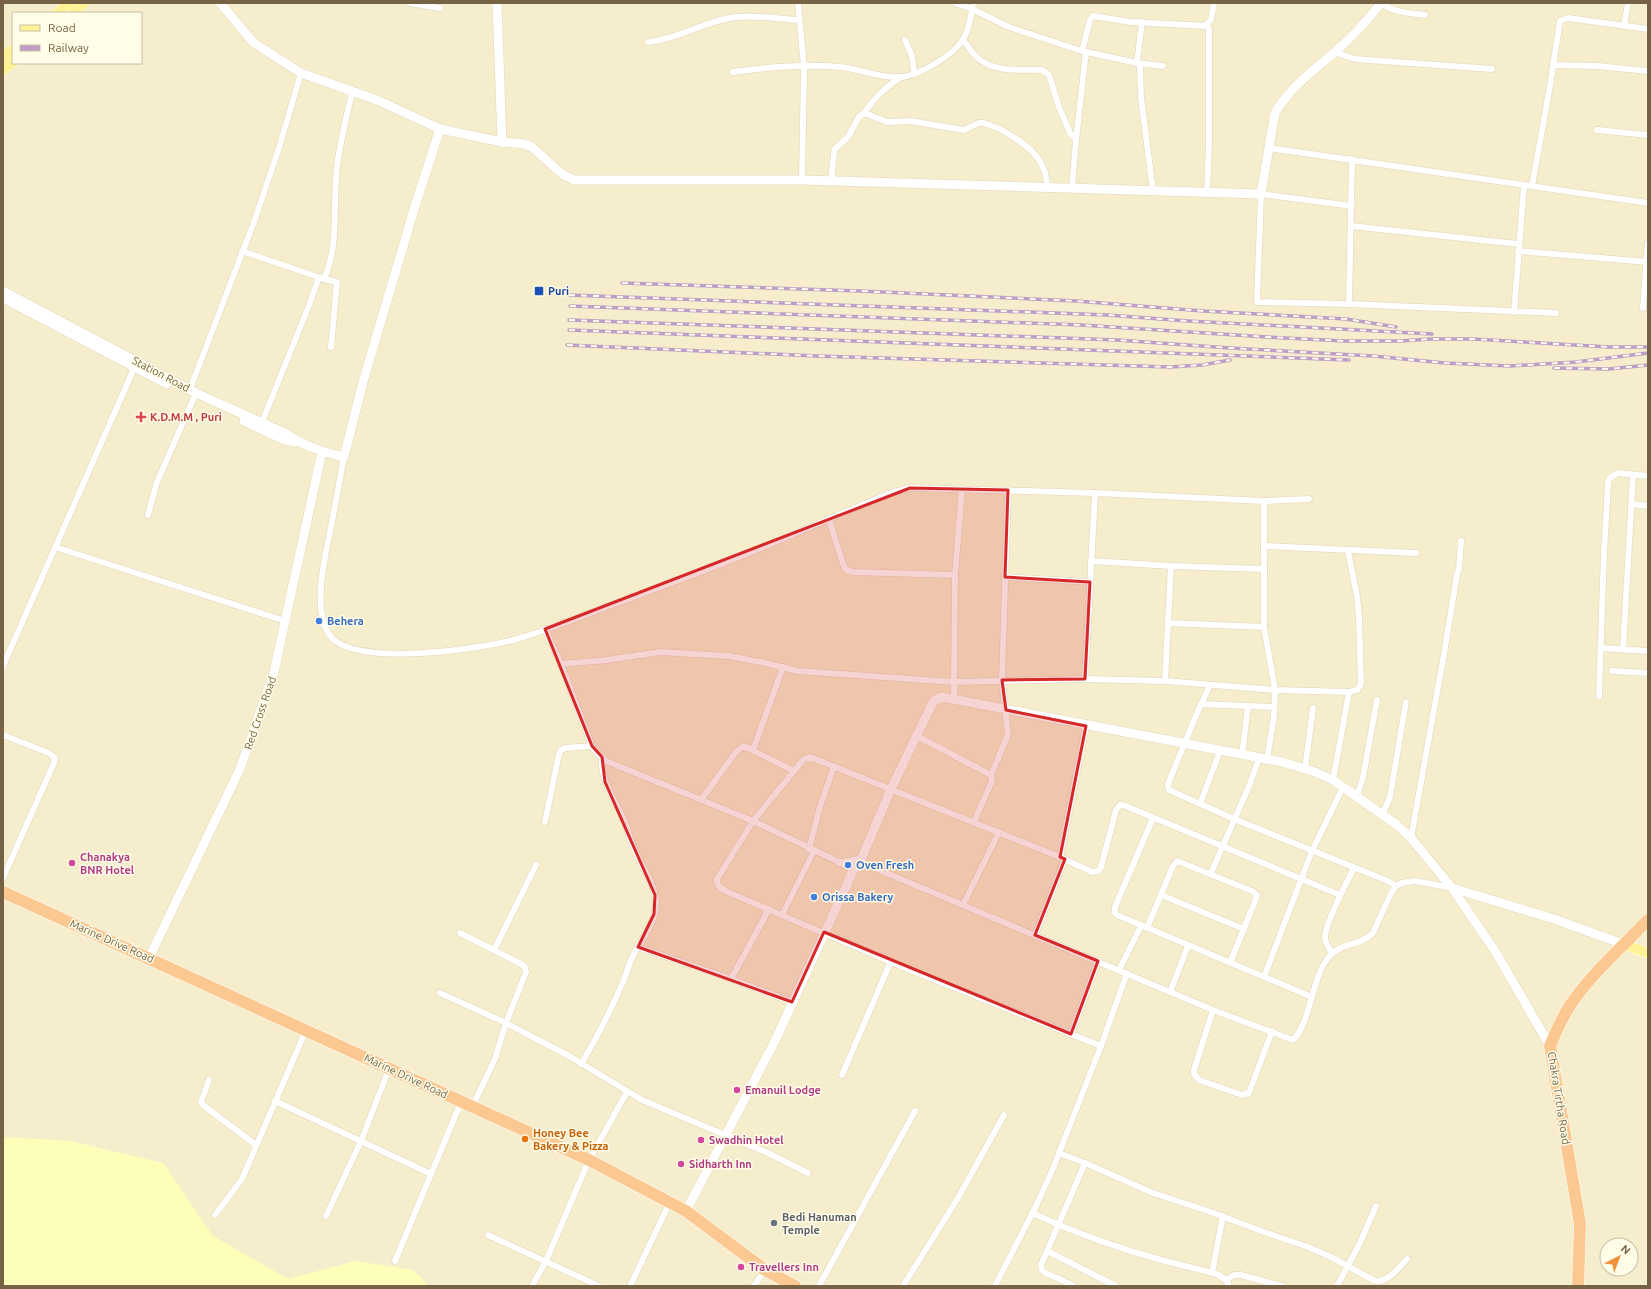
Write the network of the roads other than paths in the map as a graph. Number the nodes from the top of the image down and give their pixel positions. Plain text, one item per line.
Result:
1 (69, 3) edge
2 (84, 3) edge
3 (220, 3) edge
4 (409, 3) edge
5 (497, 3) edge
6 (798, 3) edge
7 (955, 3) edge
8 (1214, 3) edge
9 (1381, 3) edge
10 (1628, 3) edge
11 (973, 6) edge
12 (440, 8) dead end
13 (58, 12) edge
14 (74, 12) edge
15 (1426, 15) dead end
16 (799, 20) junction
17 (1142, 22) junction
18 (1205, 25) junction
19 (1624, 26) junction
20 (1648, 29) edge
21 (905, 40) dead end
22 (963, 40) junction
23 (648, 42) dead end
24 (12, 50) edge
25 (1084, 51) junction
26 (1334, 52) junction
27 (3, 57) edge
28 (12, 63) edge
29 (1138, 63) junction
30 (1553, 65) junction
31 (1163, 66) dead end
32 (804, 67) junction
33 (1492, 69) dead end
34 (3, 70) edge
35 (1648, 71) edge
36 (733, 72) dead end
37 (300, 73) junction
38 (914, 74) junction
39 (901, 77) junction
40 (352, 92) junction
41 (863, 114) junction
42 (440, 129) junction
43 (1597, 130) dead end
44 (1648, 136) edge
45 (1076, 140) junction
46 (502, 142) junction
47 (1269, 148) junction
48 (1352, 158) junction
49 (802, 180) junction
50 (831, 181) junction
51 (1524, 186) junction
52 (1532, 186) junction
53 (1048, 188) junction
54 (1072, 189) junction
55 (1153, 191) junction
56 (1207, 193) junction
57 (1261, 194) junction
58 (1648, 203) edge
59 (1352, 206) junction
60 (1351, 226) junction
61 (1648, 243) edge
62 (1518, 244) junction
63 (242, 251) junction
64 (1518, 251) junction
65 (1647, 262) edge
66 (322, 278) junction
67 (3, 291) edge
68 (3, 298) edge
69 (1349, 304) junction
70 (1643, 308) dead end
71 (1514, 312) junction
72 (1556, 313) dead end
73 (331, 347) dead end
74 (136, 364) junction
75 (194, 393) junction
76 (262, 422) junction
77 (298, 442) junction
78 (322, 452) junction
79 (344, 457) junction
80 (1633, 475) junction
81 (1648, 476) edge
82 (962, 489) junction
83 (1008, 490) junction
84 (1095, 493) junction
85 (1309, 499) dead end
86 (1264, 501) junction
87 (1631, 504) junction
88 (1648, 506) edge
89 (148, 515) dead end
90 (829, 519) junction
91 (1461, 541) dead end
92 (1264, 546) junction
93 (55, 547) junction
94 (1348, 551) junction
95 (1416, 553) dead end
96 (1091, 561) junction
97 (1171, 566) junction
98 (1264, 569) junction
99 (955, 575) junction
100 (1005, 578) junction
101 (1090, 582) junction
102 (285, 621) junction
103 (1168, 623) junction
104 (1264, 627) junction
105 (545, 629) junction
106 (1600, 648) junction
107 (1623, 649) junction
108 (1648, 651) edge
109 (561, 664) junction
110 (3, 666) edge
111 (783, 667) junction
112 (1612, 671) dead end
113 (1648, 673) edge
114 (1084, 679) junction
115 (1002, 680) junction
116 (1165, 681) junction
117 (954, 682) junction
118 (1210, 685) junction
119 (1275, 690) junction
120 (1348, 692) junction
121 (1599, 696) dead end
122 (954, 699) junction
123 (1378, 700) dead end
124 (1406, 702) dead end
125 (1201, 704) junction
126 (1248, 706) junction
127 (1274, 707) junction
128 (1313, 708) dead end
129 (1006, 710) junction
130 (1086, 726) junction
131 (3, 735) edge
132 (917, 736) junction
133 (1185, 744) junction
134 (592, 746) junction
135 (753, 750) junction
136 (1220, 751) junction
137 (1242, 755) junction
138 (602, 757) junction
139 (1263, 759) junction
140 (834, 766) junction
141 (1305, 769) junction
142 (794, 771) junction
143 (991, 775) junction
144 (1333, 780) junction
145 (1343, 787) junction
146 (891, 789) junction
147 (1357, 797) junction
148 (701, 800) junction
149 (1200, 804) junction
150 (1382, 815) junction
151 (1153, 818) junction
152 (1234, 819) junction
153 (753, 821) junction
154 (545, 822) dead end
155 (974, 822) junction
156 (999, 832) junction
157 (1411, 838) junction
158 (1222, 847) junction
159 (811, 850) junction
160 (1312, 851) junction
161 (1063, 858) junction
162 (861, 860) junction
163 (839, 863) junction
164 (536, 865) dead end
165 (1354, 868) junction
166 (854, 869) junction
167 (1211, 873) junction
168 (3, 878) edge
169 (1301, 879) junction
170 (1396, 886) junction
171 (1452, 888) junction
172 (3, 892) edge
173 (1161, 895) junction
174 (1340, 895) junction
175 (963, 905) junction
176 (769, 909) junction
177 (782, 915) junction
178 (1648, 920) edge
179 (1144, 927) junction
180 (1244, 929) junction
181 (824, 932) junction
182 (460, 933) dead end
183 (1035, 935) junction
184 (1623, 944) junction
185 (1188, 946) junction
186 (638, 948) junction
187 (494, 950) junction
188 (1332, 953) junction
189 (1648, 953) edge
190 (149, 958) junction
191 (891, 961) junction
192 (1098, 961) junction
193 (1230, 963) junction
194 (1119, 970) junction
195 (1127, 973) junction
196 (1264, 977) junction
197 (731, 978) junction
198 (1170, 992) junction
199 (440, 993) dead end
200 (1312, 997) junction
201 (792, 1002) junction
202 (1212, 1010) junction
203 (506, 1023) junction
204 (306, 1030) junction
205 (1272, 1031) junction
206 (1071, 1034) junction
207 (1102, 1046) junction
208 (1550, 1046) junction
209 (581, 1064) junction
210 (389, 1068) junction
211 (842, 1075) dead end
212 (209, 1080) dead end
213 (627, 1092) junction
214 (275, 1101) junction
215 (467, 1104) junction
216 (915, 1111) dead end
217 (1004, 1115) dead end
218 (726, 1135) junction
219 (362, 1141) junction
220 (256, 1145) junction
221 (1059, 1153) junction
222 (589, 1160) junction
223 (1085, 1162) junction
224 (808, 1173) dead end
225 (431, 1174) junction
226 (670, 1202) junction
227 (1376, 1206) dead end
228 (686, 1211) junction
229 (1032, 1213) junction
230 (215, 1215) dead end
231 (326, 1216) dead end
232 (1223, 1216) junction
233 (1058, 1225) junction
234 (488, 1235) dead end
235 (1047, 1251) junction
236 (1407, 1259) dead end
237 (395, 1261) dead end
238 (546, 1261) junction
239 (1348, 1266) junction
240 (765, 1270) junction
241 (1212, 1273) junction
242 (1226, 1280) junction
243 (532, 1286) edge
244 (600, 1286) edge
245 (630, 1286) edge
246 (754, 1286) edge
247 (795, 1286) edge
248 (819, 1286) edge
249 (903, 1286) edge
250 (995, 1286) edge
251 (1074, 1286) edge
252 (1116, 1286) edge
253 (1229, 1286) edge
254 (1282, 1286) edge
255 (1337, 1286) edge
256 (1578, 1286) edge

1 - 13 main road
2 - 14 main road
3 - 37 main road
4 - 12 street
5 - 46 main road
6 - 16 street
7 - 11 street
8 - 18 street
9 - 15 street
9 - 26 main road
10 - 19 street
11 - 22 street
11 - 25 street
16 - 23 street
16 - 32 street
17 - 18 street
17 - 25 street
17 - 29 street
18 - 56 street
19 - 20 street
19 - 30 street
21 - 38 street
22 - 38 street
22 - 45 street
24 - 27 main road
25 - 29 street
25 - 45 street
26 - 33 street
26 - 47 main road
28 - 34 main road
29 - 31 street
29 - 55 street
30 - 35 street
30 - 52 street
32 - 36 street
32 - 39 street
32 - 49 street
37 - 40 main road
37 - 63 street
38 - 39 street
39 - 41 street
40 - 42 main road
40 - 66 street
41 - 50 street
41 - 53 street
42 - 46 main road
42 - 79 main road
43 - 44 street
45 - 54 street
46 - 49 main road
47 - 48 street
47 - 57 main road
48 - 51 street
48 - 59 street
49 - 50 main road
50 - 53 main road
51 - 52 street
51 - 62 street
52 - 58 street
53 - 54 main road
54 - 55 main road
55 - 56 main road
56 - 57 main road
57 - 59 street
57 - 69 street
59 - 60 street
60 - 62 street
60 - 69 street
61 - 65 street
62 - 64 street
63 - 66 street
63 - 75 street
64 - 65 street
64 - 71 street
65 - 70 street
66 - 73 street
66 - 76 street
67 - 74 main road, Station Road
68 - 74 main road
69 - 71 street
71 - 72 street
74 - 75 main road, Station Road
74 - 93 street
75 - 76 main road, Station Road
75 - 77 main road
75 - 89 street
76 - 77 main road, Station Road
77 - 78 main road, Station Road
78 - 79 main road, Station Road
78 - 102 main road, Red Cross Road
79 - 105 street
80 - 81 street
80 - 87 street
80 - 106 street
82 - 83 street
82 - 90 street
82 - 99 street
83 - 84 street
83 - 100 street
84 - 86 street
84 - 96 street
85 - 86 street
86 - 92 street
87 - 88 street
87 - 107 street
90 - 99 street
90 - 105 street
91 - 157 street
92 - 94 street
92 - 98 street
93 - 102 street
93 - 110 street
94 - 95 street
94 - 120 street
96 - 97 street
96 - 101 street
97 - 98 street
97 - 103 street
98 - 104 street
99 - 117 street
100 - 101 street
100 - 115 street
101 - 114 street
102 - 190 main road, Red Cross Road
103 - 104 street
103 - 116 street
104 - 119 street
105 - 109 street
106 - 107 street
106 - 121 street
107 - 108 street
109 - 111 street
109 - 134 street
111 - 117 street
111 - 135 street
112 - 113 street
114 - 115 street
114 - 116 street
115 - 117 street
115 - 129 street
116 - 118 street
117 - 122 street
118 - 119 street
118 - 125 street
119 - 120 street
119 - 127 street
120 - 144 street
122 - 129 main road
122 - 132 main road
123 - 147 street
124 - 150 street
125 - 126 street
125 - 133 street
126 - 127 street
126 - 137 street
127 - 139 street
128 - 141 street
129 - 130 main road
129 - 143 street
130 - 133 main road
130 - 161 street
131 - 168 street
132 - 143 street
132 - 146 main road
133 - 136 main road
133 - 149 street
134 - 138 street
134 - 154 street
135 - 142 street
135 - 148 street
136 - 137 main road
136 - 149 street
137 - 139 main road
138 - 148 street
138 - 186 street
139 - 141 main road
139 - 152 street
140 - 142 street
140 - 146 street
140 - 159 street
141 - 144 main road
142 - 153 street
143 - 155 street
144 - 145 main road
145 - 147 main road
145 - 160 street
146 - 155 street
146 - 162 main road
147 - 150 main road
148 - 153 street
149 - 152 street
150 - 157 main road
151 - 158 street
151 - 161 street
151 - 179 street
152 - 158 street
152 - 160 street
153 - 159 street
153 - 176 street
155 - 156 street
156 - 161 street
156 - 175 street
157 - 171 main road
158 - 167 street
158 - 169 street
159 - 163 street
159 - 177 street
160 - 165 street
160 - 169 street
161 - 183 street
162 - 163 street
162 - 166 main road
162 - 175 street
163 - 166 street
164 - 187 street
165 - 170 street
165 - 174 street
166 - 181 main road
167 - 173 street
167 - 180 street
169 - 174 street
169 - 196 street
170 - 171 street
170 - 188 street
171 - 184 main road
171 - 208 main road
172 - 190 highway, Marine Drive Road
173 - 179 street
173 - 180 street
174 - 188 street
175 - 183 street
176 - 177 street
176 - 197 street
177 - 181 street
178 - 184 highway, Chakra Tirtha Road
179 - 185 street
179 - 194 street
180 - 193 street
181 - 191 street
181 - 201 main road
182 - 187 street
183 - 192 street
184 - 189 main road
184 - 208 highway, Chakra Tirtha Road
185 - 193 street
185 - 198 street
186 - 197 street
186 - 209 street
187 - 203 street
188 - 200 street
190 - 204 highway, Marine Drive Road
191 - 206 street
191 - 211 street
192 - 194 street
192 - 206 street
193 - 196 street
194 - 195 street
195 - 198 street
195 - 207 street
196 - 200 street
197 - 201 street
198 - 202 street
199 - 203 street
200 - 205 street
201 - 218 main road
202 - 205 street
202 - 205 street
203 - 209 street
203 - 215 street
204 - 210 highway, Marine Drive Road
204 - 214 street
206 - 207 street
207 - 221 street
208 - 256 highway, Chakra Tirtha Road
209 - 213 street
210 - 215 highway, Marine Drive Road
210 - 219 street
212 - 220 street
213 - 218 street
213 - 222 street
214 - 219 street
214 - 220 street
215 - 222 highway, Marine Drive Road
215 - 225 street
216 - 248 street
217 - 249 street
218 - 224 street
218 - 228 main road
219 - 225 street
219 - 231 street
220 - 230 street
221 - 223 street
221 - 229 street
222 - 226 highway, Marine Drive Road
222 - 238 street
223 - 232 street
223 - 233 street
225 - 237 street
226 - 228 highway, Marine Drive Road
226 - 245 street
227 - 239 street
228 - 240 highway, Marine Drive Road
229 - 233 street
229 - 250 street
232 - 239 street
232 - 241 street
233 - 235 street
233 - 241 street
234 - 238 street
235 - 251 street
235 - 252 street
236 - 239 street
238 - 243 street
238 - 244 street
239 - 255 street
240 - 246 street
240 - 247 highway, Marine Drive Road
241 - 242 street
242 - 253 street
242 - 254 street

